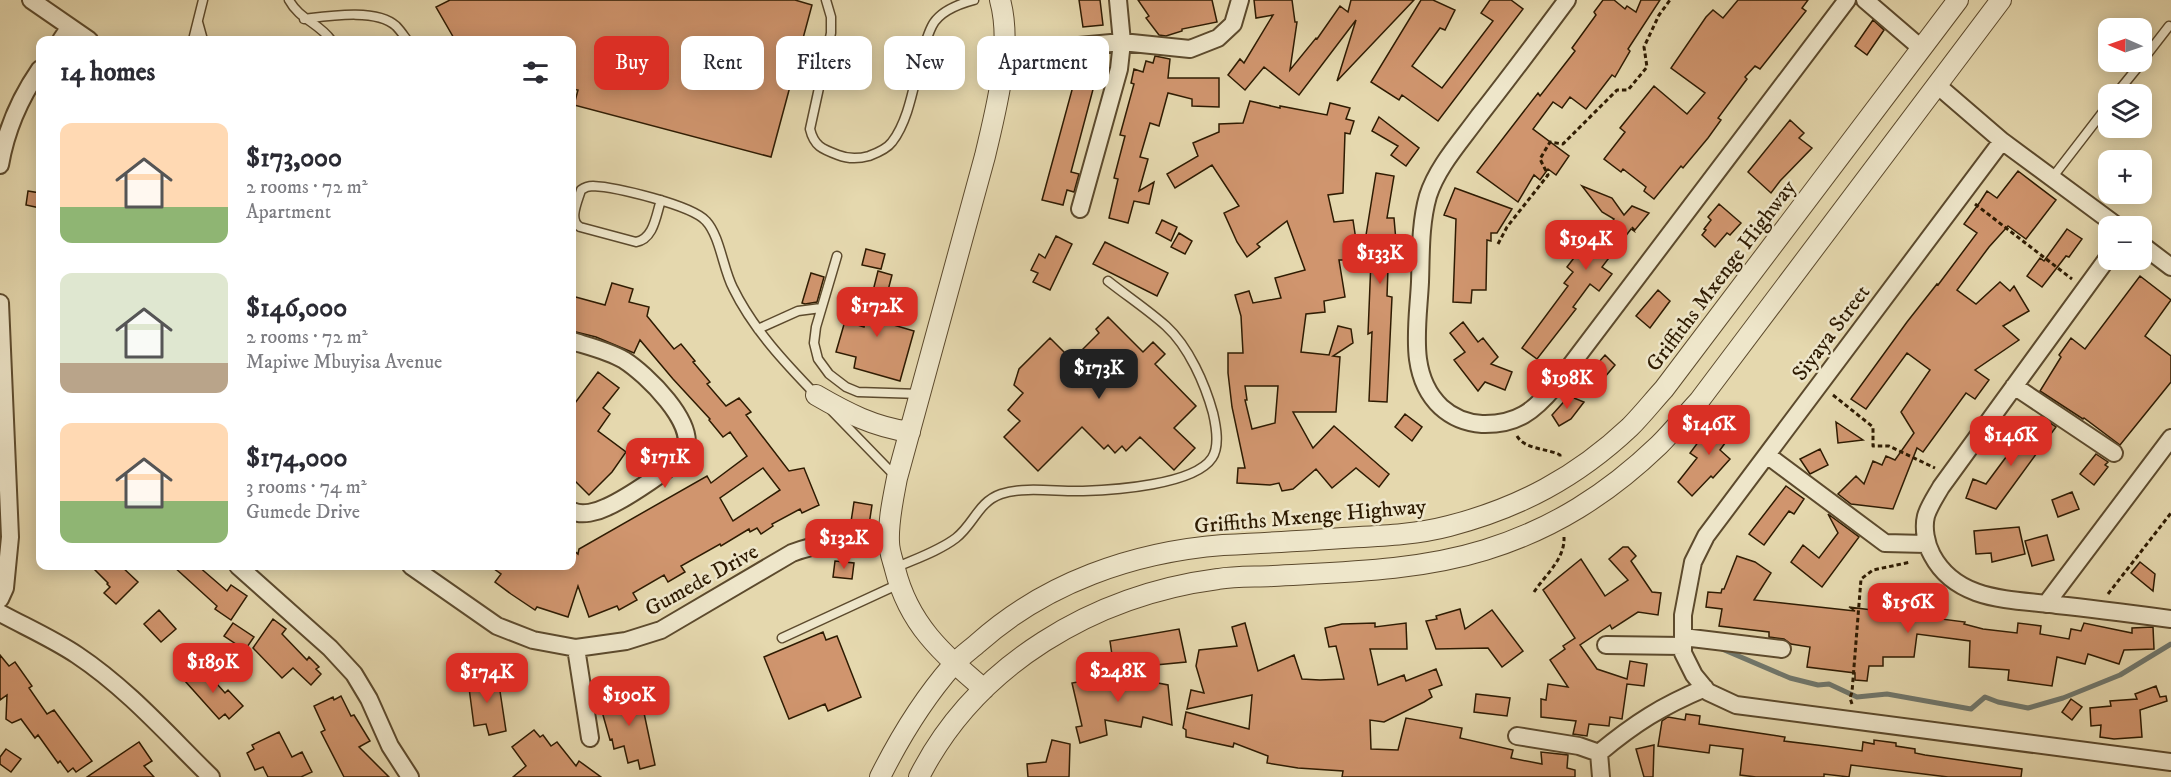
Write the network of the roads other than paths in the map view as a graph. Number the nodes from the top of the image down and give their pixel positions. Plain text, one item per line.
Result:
1 (31, 0) edge
2 (203, 0) edge
3 (289, 0) edge
4 (826, 0) edge
5 (974, 0) edge
6 (1000, 0) edge
7 (1118, 0) edge
8 (1240, 0) edge
9 (1567, 0) edge
10 (1847, 0) edge
11 (1865, 0) edge
12 (1958, 0) edge
13 (2001, 0) edge
14 (304, 19) junction
15 (198, 22) junction
16 (2169, 26) dead end
17 (65, 34) edge
18 (194, 36) edge
19 (202, 36) edge
20 (328, 36) edge
21 (404, 36) edge
22 (1003, 36) edge
23 (1122, 42) junction
24 (1109, 43) edge
25 (1921, 48) junction
26 (2152, 48) edge
27 (2133, 72) edge
28 (36, 75) edge
29 (2124, 84) edge
30 (1937, 85) junction
31 (999, 90) edge
32 (2098, 118) edge
33 (2002, 141) junction
34 (0, 165) edge
35 (2052, 178) junction
36 (661, 200) junction
37 (576, 208) edge
38 (1080, 208) dead end
39 (2103, 216) edge
40 (576, 225) edge
41 (2152, 253) edge
42 (837, 256) dead end
43 (2171, 267) edge
44 (2099, 270) edge
45 (1108, 281) dead end
46 (0, 303) edge
47 (821, 308) junction
48 (758, 328) junction
49 (576, 342) edge
50 (2014, 386) junction
51 (920, 394) junction
52 (816, 395) junction
53 (910, 432) junction
54 (2171, 438) edge
55 (2114, 453) dead end
56 (1767, 455) junction
57 (897, 478) junction
58 (576, 513) edge
59 (889, 544) junction
60 (1929, 550) junction
61 (242, 570) edge
62 (417, 570) edge
63 (897, 576) junction
64 (0, 599) edge
65 (2046, 603) junction
66 (0, 613) edge
67 (2171, 619) edge
68 (782, 638) dead end
69 (1683, 641) junction
70 (1606, 645) dead end
71 (576, 648) junction
72 (1782, 649) dead end
73 (954, 663) junction
74 (1705, 688) junction
75 (984, 689) junction
76 (1517, 736) dead end
77 (590, 738) dead end
78 (1599, 753) junction
79 (2171, 762) edge
80 (211, 777) edge
81 (410, 777) edge
82 (880, 777) edge
83 (919, 777) edge
84 (1601, 777) edge

1 - 17 street
2 - 15 lane
3 - 14 lane
4 - 5 lane
6 - 22 street
7 - 23 street
8 - 23 street
9 - 10 street
11 - 25 street
12 - 25 street, Griffiths Mxenge Highway
13 - 30 street
14 - 20 lane
14 - 21 lane
15 - 18 lane
15 - 19 lane
16 - 26 lane
23 - 24 street
23 - 38 street
25 - 73 street, Griffiths Mxenge Highway
27 - 29 lane
28 - 34 street
30 - 33 street
30 - 75 street
31 - 51 street
32 - 35 lane
33 - 35 street
33 - 56 street, Siyaya Street
35 - 39 street
36 - 37 lane
36 - 40 lane
36 - 48 lane
41 - 43 street
42 - 47 lane
44 - 50 street
45 - 63 lane
46 - 64 street
47 - 48 lane
47 - 51 lane
48 - 52 lane
49 - 58 street
50 - 55 street
50 - 60 street
51 - 53 street
52 - 53 street
52 - 57 lane
53 - 57 street
54 - 65 street
56 - 60 street
56 - 69 street, Siyaya Street
57 - 59 street
59 - 63 street
59 - 71 street, Gumede Drive
60 - 65 street
61 - 81 street
62 - 71 street, Gumede Drive
63 - 68 lane
63 - 73 street
65 - 67 street
66 - 80 street
69 - 70 street
69 - 72 street
69 - 74 street, Siyaya Street
71 - 77 street
73 - 75 street
73 - 82 street, Griffiths Mxenge Highway
74 - 78 street
74 - 79 street, Siyaya Street
75 - 83 street
76 - 78 street
78 - 84 street

